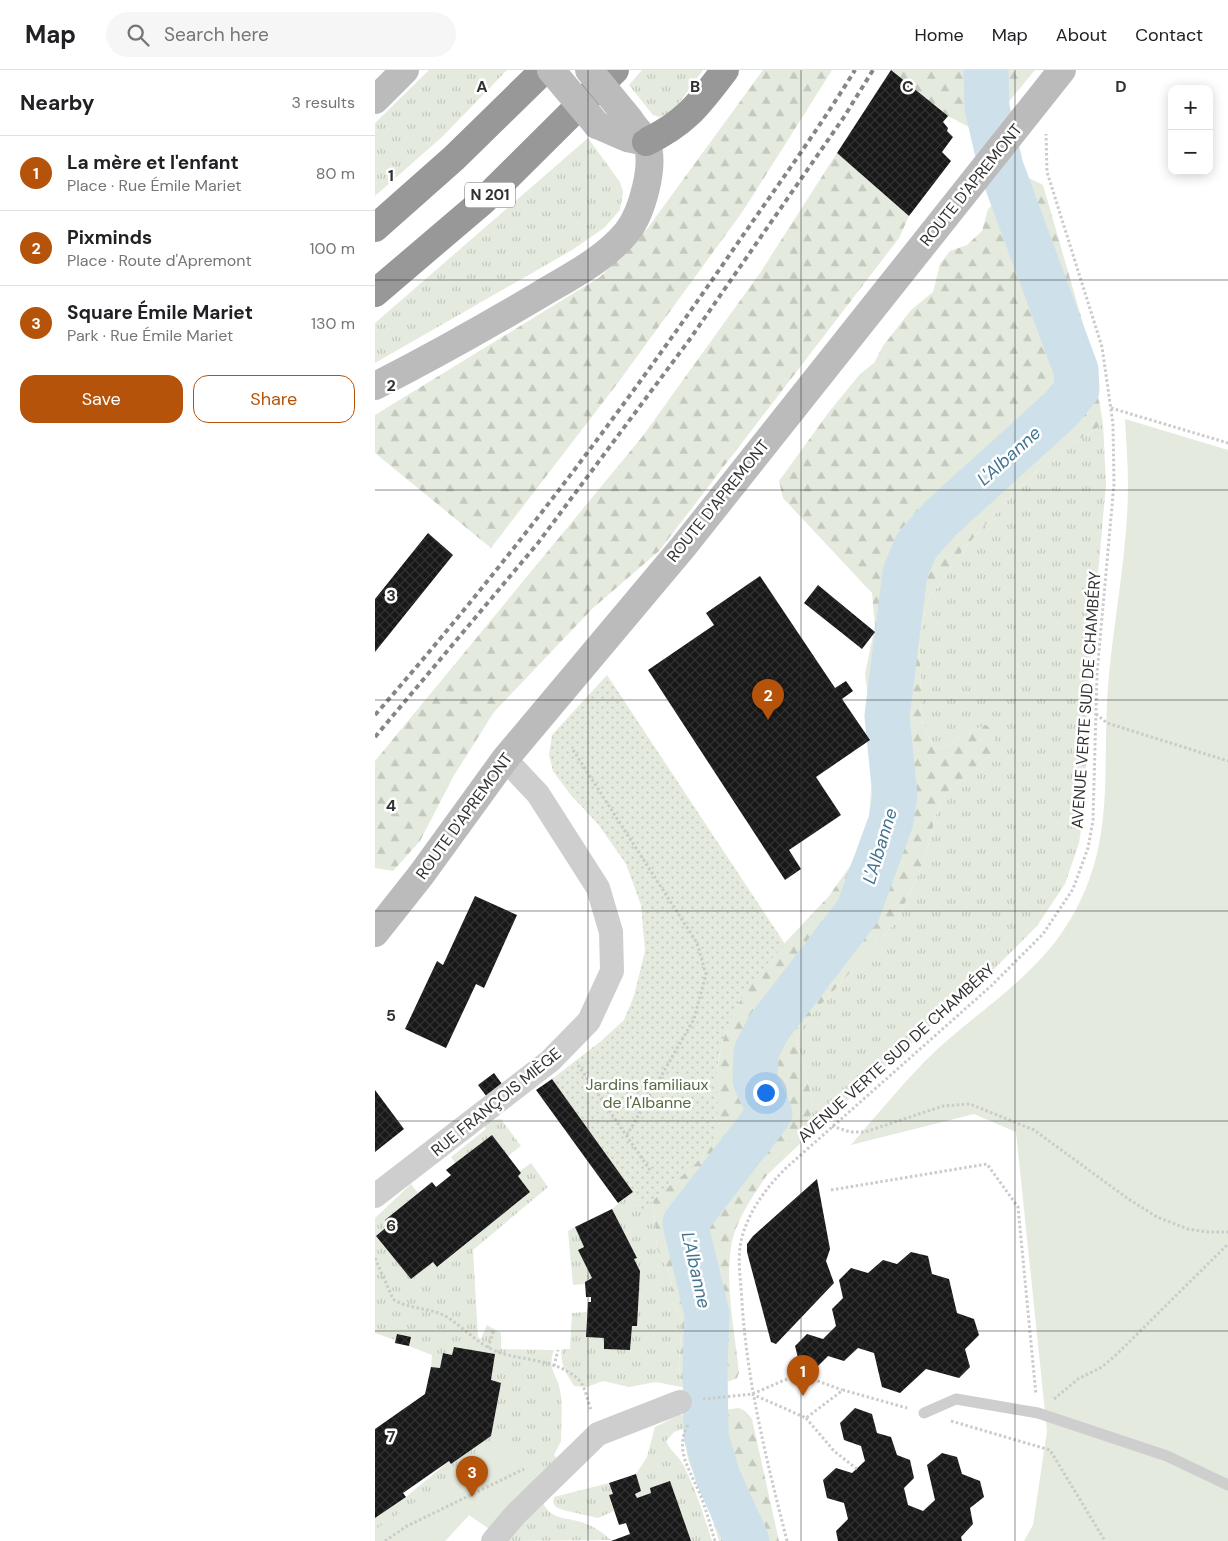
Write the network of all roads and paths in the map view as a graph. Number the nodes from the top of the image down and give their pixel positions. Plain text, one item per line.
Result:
1 (405, 70) edge
2 (544, 70) edge
3 (551, 70) edge
4 (725, 70) edge
5 (1062, 70) edge
6 (601, 76) edge
7 (375, 100) edge
8 (1047, 131) dead end
9 (646, 142) junction
10 (375, 228) edge
11 (375, 293) edge
12 (375, 386) edge
13 (1111, 408) junction
14 (1228, 443) edge
15 (1095, 714) junction
16 (573, 750) dead end
17 (505, 759) junction
18 (1228, 761) edge
19 (375, 933) edge
20 (565, 1046) junction
21 (832, 1126) junction
22 (627, 1136) junction
23 (649, 1170) dead end
24 (831, 1190) dead end
25 (375, 1196) edge
26 (1228, 1232) edge
27 (1228, 1244) edge
28 (375, 1258) edge
29 (494, 1329) dead end
30 (488, 1348) junction
31 (558, 1350) dead end
32 (554, 1366) junction
33 (843, 1390) junction
34 (752, 1394) junction
35 (722, 1396) dead end
36 (680, 1402) joint
37 (924, 1413) junction
38 (1038, 1413) junction
39 (806, 1418) junction
40 (598, 1434) junction
41 (528, 1468) dead end
42 (857, 1469) dead end
43 (1228, 1485) edge
44 (385, 1541) edge
45 (493, 1541) edge
46 (715, 1541) edge
47 (787, 1541) edge
48 (1105, 1541) edge

1 - 7 main road
2 - 10 highway
3 - 9 main road, bridge
4 - 9 highway
5 - 17 main road, ROUTE D'APREMONT
6 - 9 main road, bridge
6 - 11 highway, N 201
8 - 13 path, AVENUE VERTE SUD DE CHAMBÉRY
9 - 12 main road
13 - 14 path
13 - 15 path, AVENUE VERTE SUD DE CHAMBÉRY
15 - 18 path
15 - 21 path, AVENUE VERTE SUD DE CHAMBÉRY
16 - 22 path
17 - 19 main road, ROUTE D'APREMONT
17 - 20 street, RUE FRANÇOIS MIÈGE
20 - 22 path
20 - 25 street, RUE FRANÇOIS MIÈGE
21 - 26 path
21 - 34 path, AVENUE VERTE SUD DE CHAMBÉRY
22 - 23 path
24 - 38 path
27 - 38 path
28 - 30 path
29 - 30 path
30 - 32 path
31 - 32 path
32 - 40 path
33 - 34 path
33 - 37 path
33 - 39 path
34 - 35 path
34 - 39 path
34 - 47 path, AVENUE VERTE SUD DE CHAMBÉRY
36 - 40 street
36 - 46 path
37 - 38 lane
37 - 48 path
38 - 43 lane
39 - 42 path
40 - 45 street
41 - 44 path

